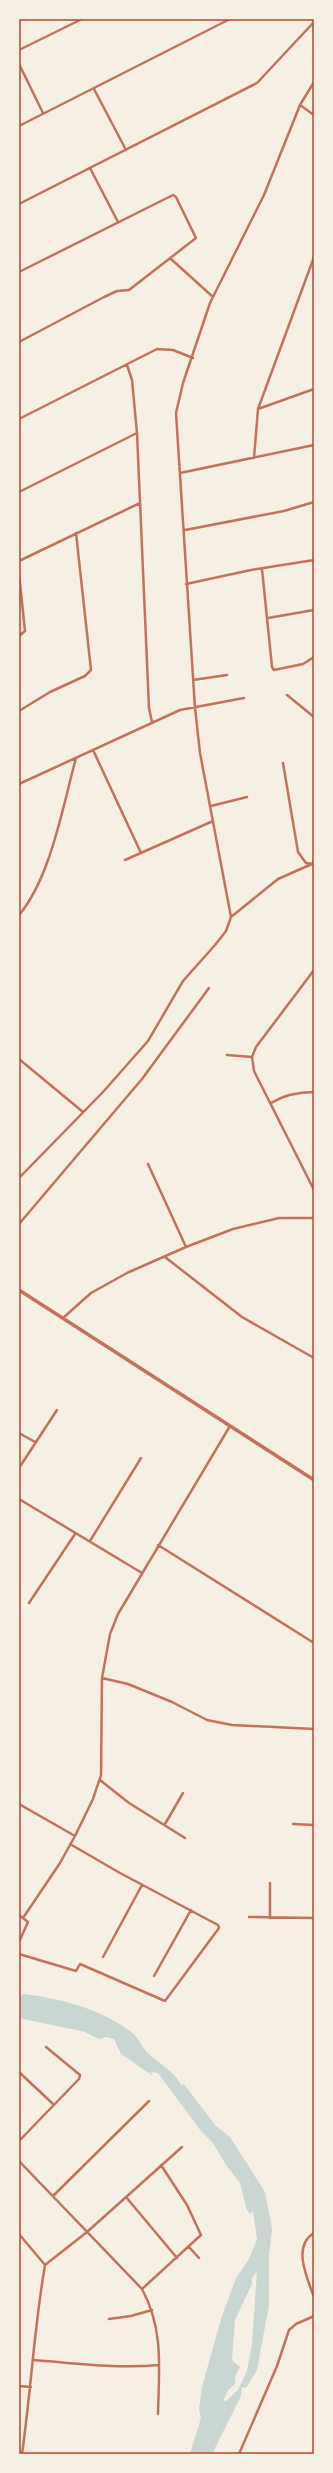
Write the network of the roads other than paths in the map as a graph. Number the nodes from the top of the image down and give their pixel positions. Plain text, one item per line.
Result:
1 (82, 19) edge
2 (230, 19) edge
3 (314, 22) edge
4 (19, 50) edge
5 (19, 64) edge
6 (314, 82) edge
7 (94, 89) junction
8 (300, 105) junction
9 (43, 113) junction
10 (314, 115) edge
11 (19, 126) edge
12 (126, 150) junction
13 (90, 168) junction
14 (19, 204) edge
15 (118, 222) junction
16 (314, 257) edge
17 (171, 259) junction
18 (19, 272) edge
19 (213, 297) junction
20 (19, 342) edge
21 (193, 358) junction
22 (127, 365) junction
23 (314, 390) edge
24 (258, 409) junction
25 (19, 419) edge
26 (137, 433) junction
27 (314, 445) edge
28 (254, 458) junction
29 (180, 473) junction
30 (19, 492) edge
31 (314, 502) edge
32 (140, 503) junction
33 (185, 530) junction
34 (76, 533) junction
35 (314, 560) edge
36 (19, 561) edge
37 (262, 569) junction
38 (19, 574) edge
39 (186, 584) junction
40 (314, 610) edge
41 (268, 618) junction
42 (19, 636) edge
43 (314, 657) edge
44 (227, 675) dead end
45 (193, 680) junction
46 (288, 695) dead end
47 (244, 698) dead end
48 (195, 708) junction
49 (19, 711) edge
50 (314, 717) edge
51 (152, 722) junction
52 (93, 750) junction
53 (76, 757) junction
54 (283, 763) dead end
55 (19, 784) edge
56 (247, 797) dead end
57 (211, 806) junction
58 (213, 820) junction
59 (141, 853) junction
60 (125, 860) dead end
61 (314, 860) edge
62 (312, 864) junction
63 (19, 915) edge
64 (231, 917) junction
65 (314, 970) edge
66 (209, 988) dead end
67 (227, 1055) dead end
68 (252, 1057) junction
69 (19, 1059) edge
70 (314, 1092) edge
71 (271, 1103) junction
72 (83, 1112) junction
73 (148, 1164) dead end
74 (19, 1178) edge
75 (314, 1190) edge
76 (314, 1218) edge
77 (19, 1224) edge
78 (186, 1247) junction
79 (165, 1257) junction
80 (19, 1290) edge
81 (64, 1318) junction
82 (314, 1358) edge
83 (57, 1410) dead end
84 (230, 1426) junction
85 (19, 1433) edge
86 (35, 1442) junction
87 (142, 1458) dead end
88 (19, 1468) edge
89 (314, 1480) edge
90 (19, 1499) edge
91 (75, 1534) junction
92 (90, 1541) junction
93 (158, 1545) junction
94 (142, 1572) junction
95 (29, 1603) dead end
96 (314, 1644) edge
97 (102, 1678) junction
98 (314, 1729) edge
99 (100, 1780) junction
100 (183, 1793) dead end
101 (19, 1804) edge
102 (165, 1824) junction
103 (293, 1824) dead end
104 (314, 1825) edge
105 (74, 1836) junction
106 (185, 1838) dead end
107 (70, 1844) junction
108 (270, 1883) dead end
109 (142, 1884) junction
110 (191, 1910) junction
111 (19, 1915) edge
112 (249, 1917) dead end
113 (23, 1918) junction
114 (270, 1918) junction
115 (314, 1918) edge
116 (19, 1942) edge
117 (19, 1954) edge
118 (103, 1957) dead end
119 (154, 1976) dead end
120 (46, 2047) dead end
121 (19, 2072) edge
122 (149, 2101) dead end
123 (53, 2104) junction
124 (19, 2142) edge
125 (182, 2147) dead end
126 (19, 2161) edge
127 (161, 2165) junction
128 (53, 2196) junction
129 (126, 2196) junction
130 (87, 2232) junction
131 (314, 2233) edge
132 (19, 2234) edge
133 (189, 2248) junction
134 (177, 2258) junction
135 (199, 2258) dead end
136 (45, 2265) junction
137 (142, 2289) junction
138 (314, 2297) edge
139 (152, 2310) junction
140 (314, 2316) edge
141 (109, 2319) dead end
142 (33, 2360) junction
143 (159, 2365) junction
144 (19, 2386) edge
145 (31, 2387) junction
146 (158, 2414) dead end
147 (22, 2454) edge
148 (239, 2454) edge

1 - 4 street
2 - 7 street
3 - 12 street
5 - 9 street
6 - 8 street
7 - 9 street
7 - 12 street
8 - 10 street
8 - 19 street
9 - 11 street
12 - 13 street
13 - 14 street
13 - 15 street
15 - 17 street
15 - 18 street
16 - 24 street
17 - 19 street
17 - 20 street
19 - 21 street
21 - 22 street
21 - 29 street
22 - 25 street
22 - 26 street
23 - 24 street
24 - 28 street
26 - 30 street
26 - 32 street
27 - 28 street
28 - 29 street
29 - 33 street
31 - 33 street
32 - 34 street
32 - 51 street
33 - 39 street
34 - 36 street
34 - 49 street
35 - 37 street
37 - 39 street
37 - 41 street
38 - 42 street
39 - 45 street
40 - 41 street
41 - 43 street
44 - 45 street
45 - 48 street
46 - 50 street
47 - 48 street
48 - 51 street
48 - 57 street
51 - 52 street
52 - 53 street
52 - 59 street
53 - 55 street
53 - 63 street
54 - 62 street
56 - 57 street
57 - 58 street
58 - 59 street
58 - 64 street
59 - 60 street
61 - 62 street
62 - 64 street
64 - 72 street
65 - 68 street
66 - 77 street
67 - 68 street
68 - 71 street
69 - 72 street
70 - 71 street
71 - 75 street
72 - 74 street
73 - 78 street
76 - 78 street
78 - 79 street
79 - 81 street
79 - 82 street
80 - 81 street
81 - 84 street
83 - 86 street
84 - 89 street
84 - 93 street
85 - 86 street
86 - 88 street
87 - 92 street
90 - 91 street
91 - 92 street
91 - 95 street
92 - 94 street
93 - 94 street
93 - 96 street
94 - 97 street
97 - 98 street
97 - 99 street
99 - 102 street
99 - 105 street
100 - 102 street
101 - 105 street
102 - 106 street
103 - 104 street
105 - 107 street
107 - 109 street
107 - 113 street
108 - 114 street
109 - 110 street
109 - 118 street
110 - 117 street
110 - 119 street
111 - 113 street
112 - 114 street
113 - 116 street
114 - 115 street
120 - 123 street
121 - 123 street
122 - 128 street
123 - 124 street
125 - 127 street
126 - 128 street
127 - 129 street
127 - 133 street
128 - 130 street
129 - 130 street
129 - 134 street
130 - 136 street
130 - 137 street
131 - 138 street
132 - 136 street
133 - 134 street
133 - 135 street
134 - 137 street
136 - 142 street
137 - 139 street
139 - 141 street
139 - 143 street
140 - 148 street
142 - 143 street
142 - 145 street
143 - 146 street
144 - 145 street
145 - 147 street

